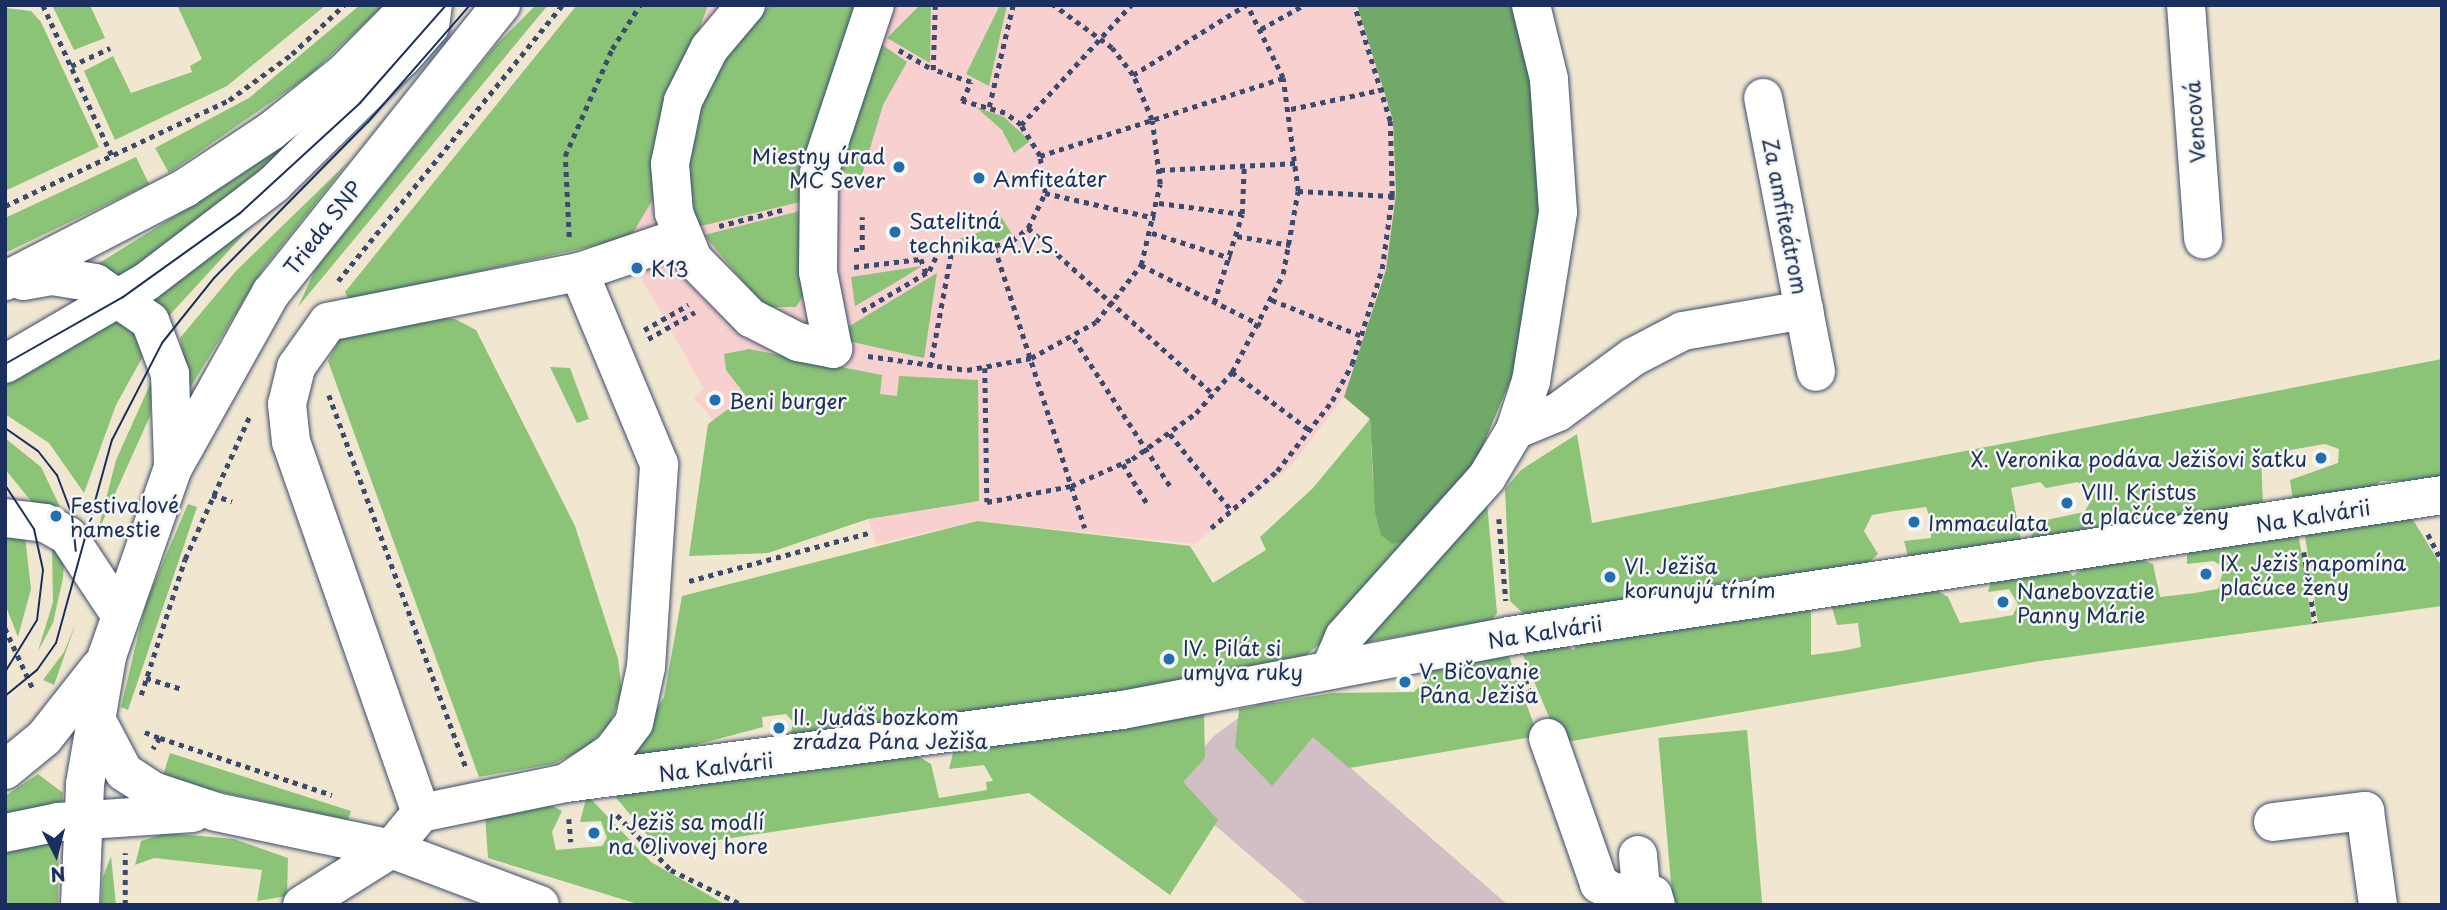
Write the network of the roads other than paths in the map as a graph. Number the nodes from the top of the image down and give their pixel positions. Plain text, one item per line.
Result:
1 (411, 5) edge
2 (433, 5) edge
3 (501, 5) edge
4 (746, 5) edge
5 (875, 5) edge
6 (1531, 5) edge
7 (2186, 5) edge
8 (1763, 98) dead end
9 (682, 237) junction
10 (2203, 239) dead end
11 (579, 272) junction
12 (5, 283) edge
13 (123, 297) junction
14 (1804, 310) junction
15 (5, 364) edge
16 (1816, 372) dead end
17 (1515, 430) junction
18 (173, 468) junction
19 (2442, 495) edge
20 (5, 518) edge
21 (119, 613) junction
22 (107, 656) junction
23 (1330, 670) junction
24 (95, 717) junction
25 (1548, 738) road end
26 (5, 770) edge
27 (580, 781) junction
28 (216, 812) junction
29 (421, 813) junction
30 (83, 820) junction
31 (2273, 822) dead end
32 (5, 833) edge
33 (391, 849) junction
34 (1645, 883) edge
35 (80, 905) edge
36 (302, 905) edge
37 (540, 905) edge
38 (2378, 905) edge

1 - 12 street
2 - 13 street
3 - 18 street, Trieda SNP
4 - 9 street
5 - 9 street
6 - 17 street
7 - 10 street, Vencová
8 - 14 street, Za amfiteátrom
9 - 11 street
11 - 27 street
11 - 29 street
12 - 13 street
13 - 15 street
13 - 18 street
14 - 16 street
14 - 17 street, Za amfiteátrom
17 - 23 street
18 - 21 street
19 - 23 street, Na Kalvárii
20 - 21 street
21 - 22 street
22 - 24 street
22 - 26 street
23 - 27 street, Na Kalvárii
24 - 28 street
24 - 30 street
25 - 34 street
27 - 29 street, Na Kalvárii
28 - 30 street
28 - 33 street
29 - 33 street
30 - 32 street
30 - 35 street
31 - 38 street
33 - 36 street
33 - 37 street

